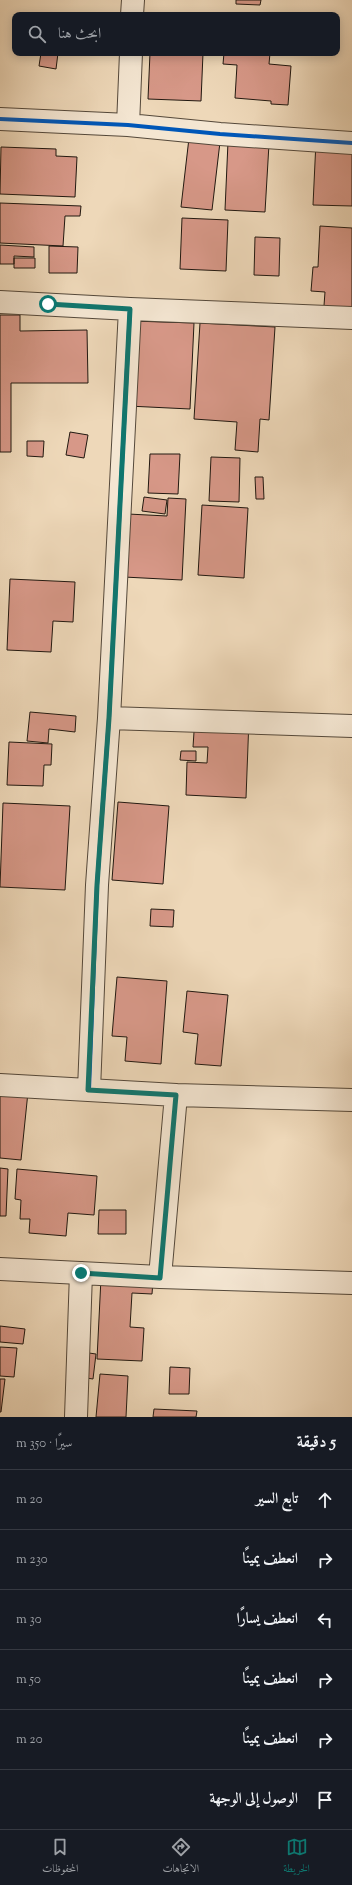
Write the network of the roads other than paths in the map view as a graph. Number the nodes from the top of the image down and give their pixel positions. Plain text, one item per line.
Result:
1 (133, 0) edge
2 (132, 12) edge
3 (131, 56) edge
4 (0, 119) edge
5 (128, 125) junction
6 (352, 143) edge
7 (0, 302) edge
8 (130, 309) junction
9 (352, 318) edge
10 (109, 718) junction
11 (352, 726) edge
12 (0, 1085) edge
13 (88, 1090) junction
14 (176, 1095) junction
15 (352, 1100) edge
16 (0, 1269) edge
17 (81, 1273) junction
18 (160, 1278) junction
19 (352, 1283) edge
20 (76, 1417) edge

1 - 2 street
3 - 5 street
4 - 5 street
5 - 6 street
7 - 8 street
8 - 9 street
8 - 10 street
10 - 11 street
10 - 13 street
12 - 13 street
13 - 14 street
14 - 15 street
14 - 18 street
16 - 17 street
17 - 18 street
17 - 20 street
18 - 19 street

